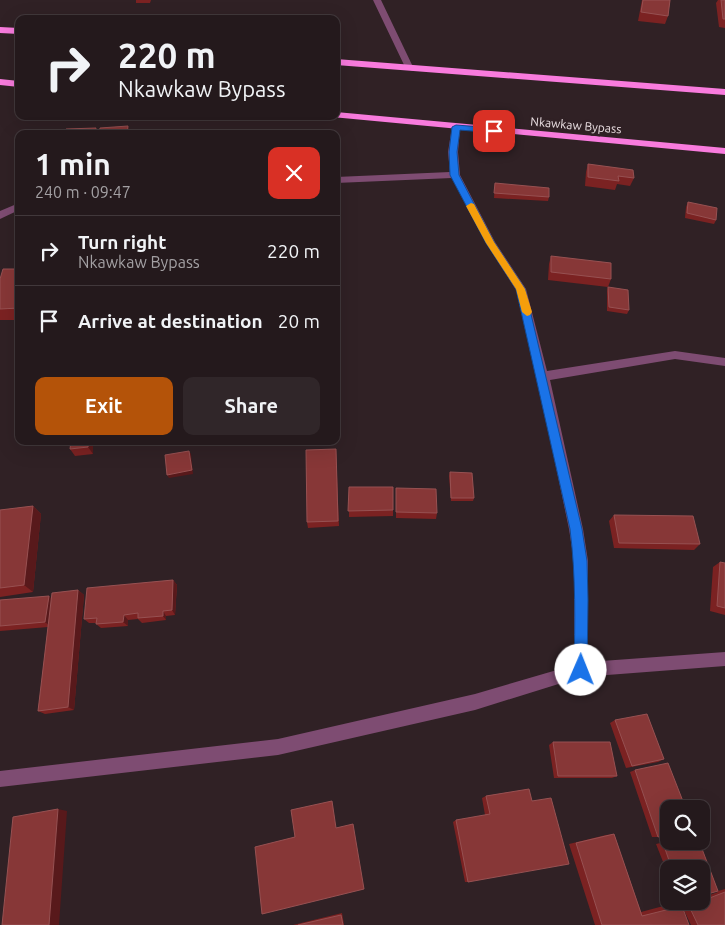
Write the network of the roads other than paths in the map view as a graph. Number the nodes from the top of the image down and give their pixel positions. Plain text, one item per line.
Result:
1 (377, 0) edge
2 (0, 30) edge
3 (15, 31) edge
4 (340, 62) edge
5 (410, 69) junction
6 (0, 82) edge
7 (15, 84) edge
8 (725, 92) edge
9 (340, 115) edge
10 (456, 127) junction
11 (725, 150) edge
12 (454, 175) junction
13 (340, 180) edge
14 (15, 208) edge
15 (0, 216) edge
16 (725, 362) edge
17 (543, 376) junction
18 (725, 659) edge
19 (581, 670) junction
20 (0, 779) edge

1 - 5 street
2 - 3 highway
4 - 5 highway
5 - 8 highway
6 - 7 highway
9 - 10 highway, Nkawkaw Bypass
10 - 11 highway, Nkawkaw Bypass
10 - 12 street
12 - 13 street
12 - 17 street
14 - 15 street
16 - 17 street
17 - 19 street
18 - 19 street
19 - 20 street

